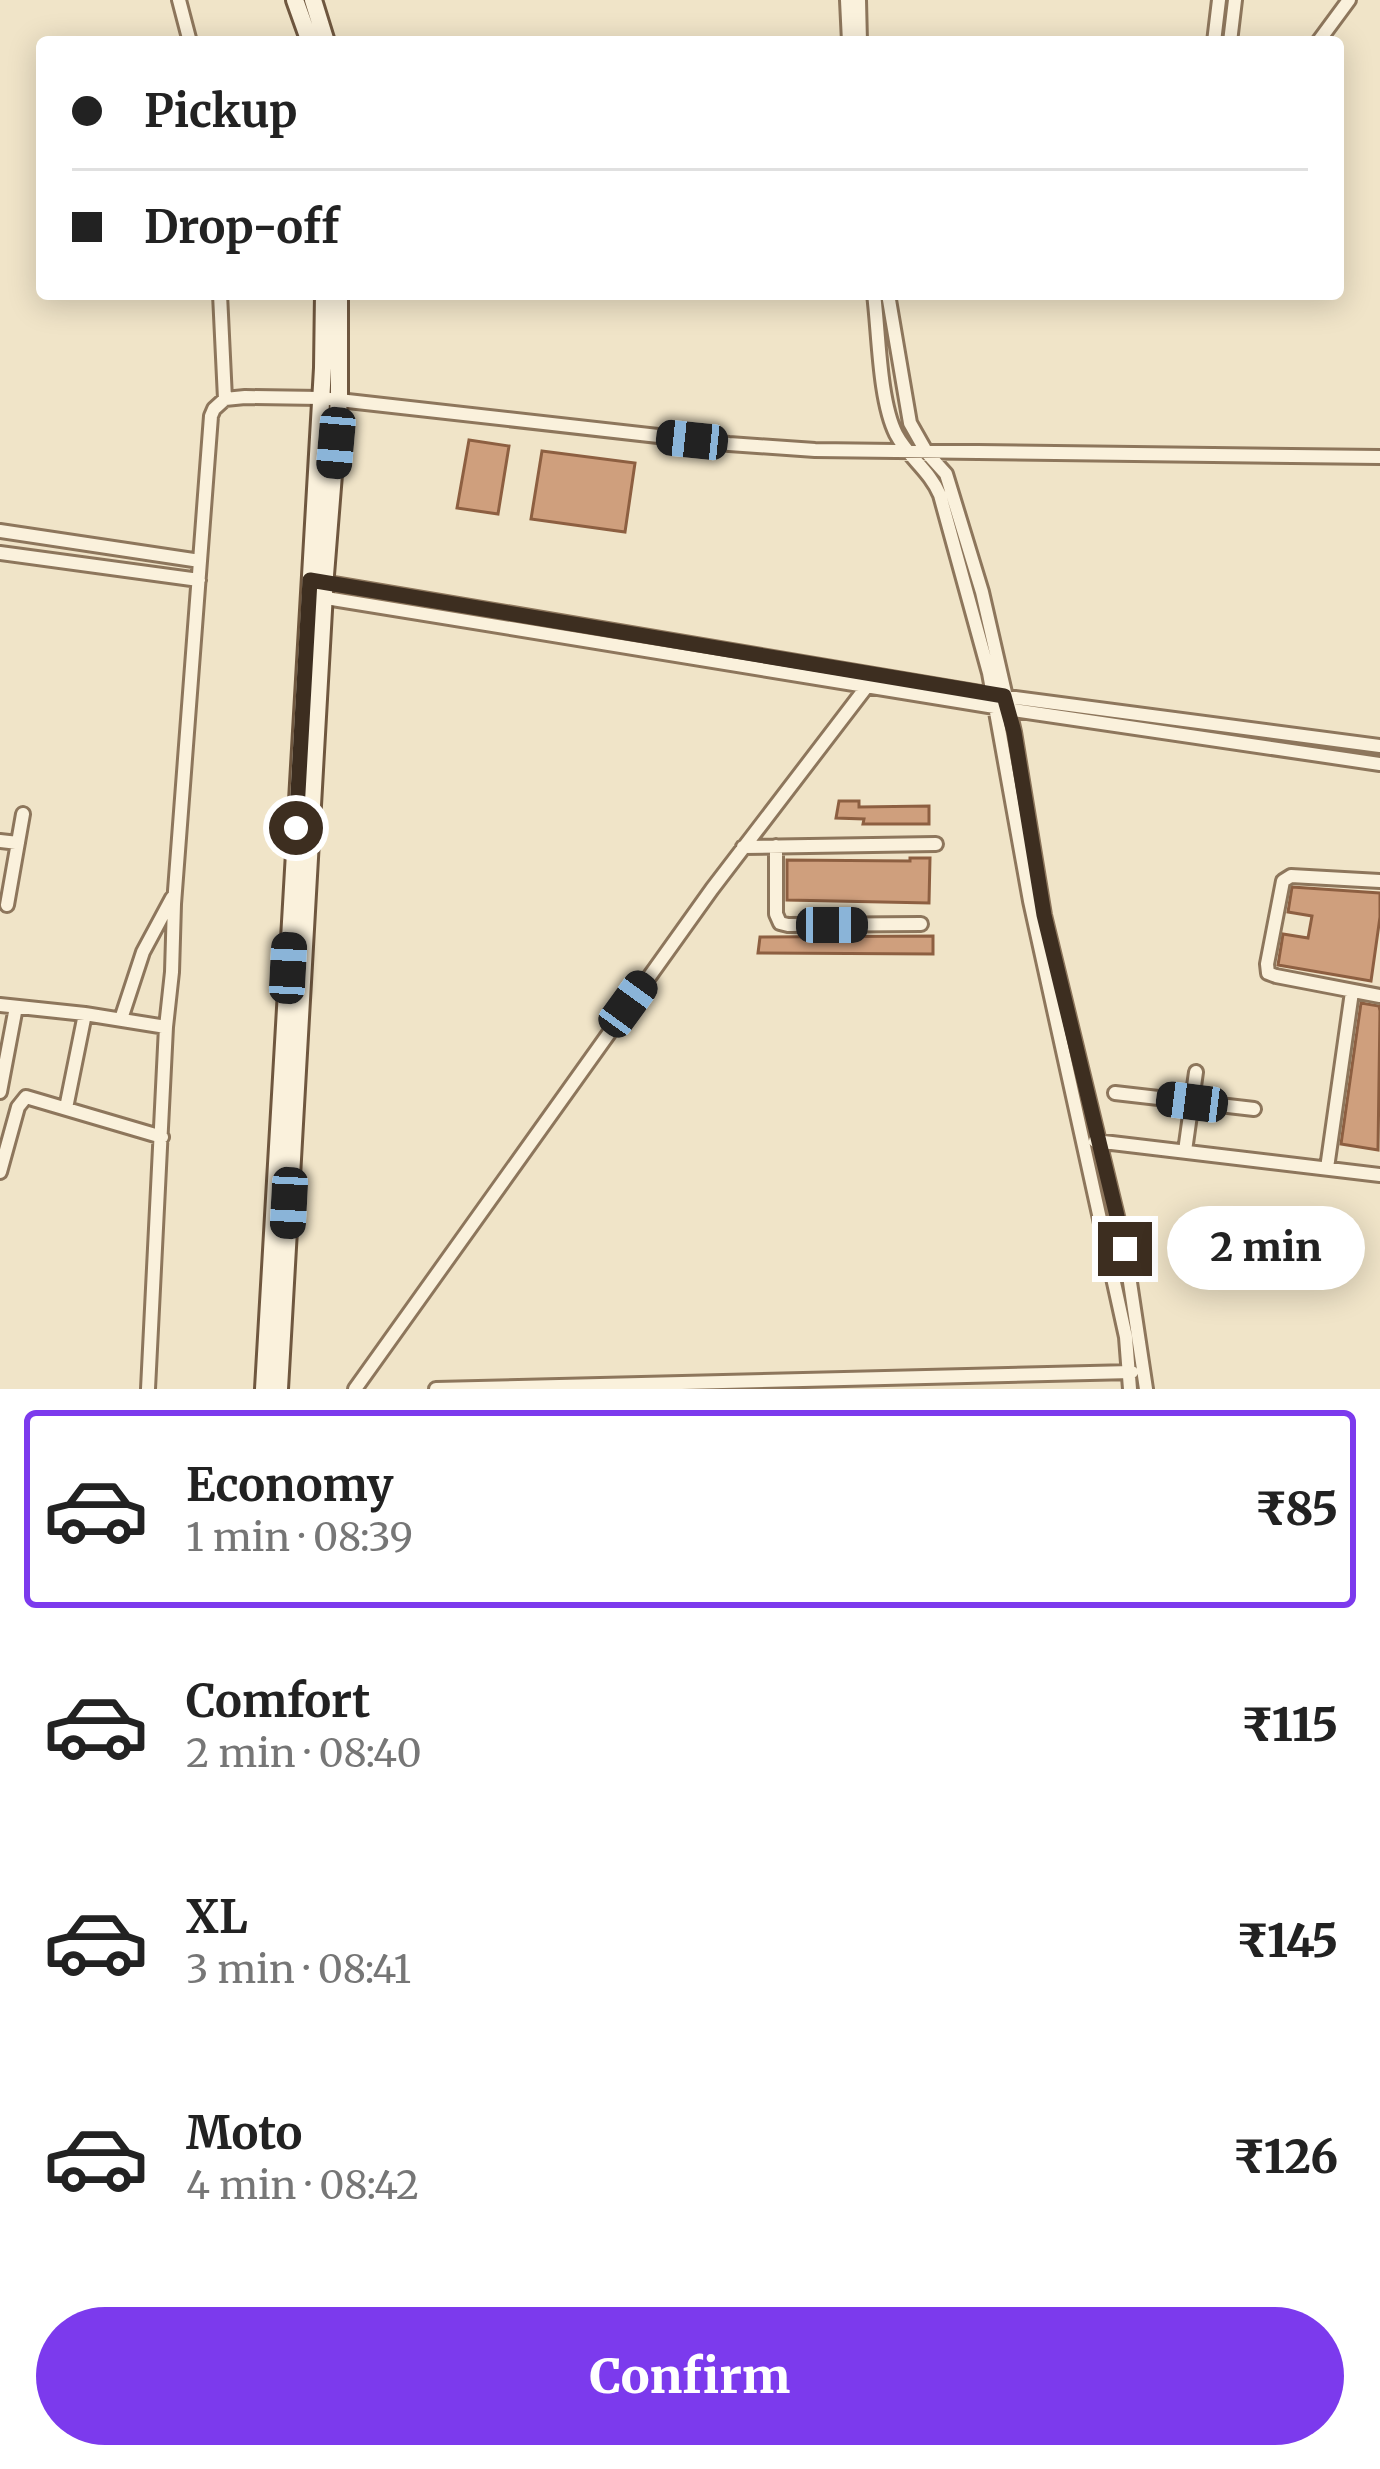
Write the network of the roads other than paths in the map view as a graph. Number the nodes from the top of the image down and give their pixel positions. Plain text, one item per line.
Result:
1 (179, 0) edge
2 (295, 0) edge
3 (313, 0) edge
4 (847, 0) edge
5 (859, 0) edge
6 (1219, 0) edge
7 (1235, 0) edge
8 (1349, 0) edge
9 (188, 36) edge
10 (308, 36) edge
11 (324, 36) edge
12 (849, 36) edge
13 (860, 36) edge
14 (1215, 36) edge
15 (1231, 36) edge
16 (1322, 36) edge
17 (220, 300) edge
18 (324, 300) edge
19 (338, 300) edge
20 (875, 300) edge
21 (889, 300) edge
22 (225, 399) junction
23 (330, 399) junction
24 (906, 453) junction
25 (927, 453) junction
26 (1380, 457) edge
27 (0, 531) edge
28 (0, 553) edge
29 (200, 561) junction
30 (199, 580) junction
31 (317, 589) junction
32 (871, 680) junction
33 (1000, 702) junction
34 (1380, 746) edge
35 (1380, 764) edge
36 (23, 814) dead end
37 (0, 841) edge
38 (18, 843) junction
39 (936, 844) dead end
40 (776, 846) junction
41 (743, 847) junction
42 (1380, 881) edge
43 (176, 892) junction
44 (7, 905) dead end
45 (921, 924) dead end
46 (1352, 992) junction
47 (1380, 996) edge
48 (0, 1005) edge
49 (16, 1006) junction
50 (85, 1014) junction
51 (121, 1019) junction
52 (166, 1027) junction
53 (1196, 1072) dead end
54 (0, 1092) edge
55 (1115, 1093) dead end
56 (1192, 1102) junction
57 (67, 1108) junction
58 (1254, 1109) dead end
59 (162, 1137) junction
60 (1091, 1140) junction
61 (1185, 1151) junction
62 (1327, 1168) junction
63 (0, 1172) edge
64 (1380, 1175) edge
65 (1130, 1372) junction
66 (1145, 1372) junction
67 (148, 1389) edge
68 (264, 1389) edge
69 (279, 1389) edge
70 (355, 1389) edge
71 (436, 1389) edge
72 (1130, 1389) edge
73 (1146, 1389) edge

1 - 9 street
2 - 10 main road
3 - 11 main road
4 - 12 street
5 - 13 street
6 - 14 street
7 - 15 street
8 - 16 street
17 - 22 street
18 - 23 main road
19 - 23 main road
20 - 24 street
21 - 25 street
22 - 23 street
22 - 29 street
23 - 24 street
23 - 31 main road
24 - 25 street
24 - 33 street
25 - 26 street
25 - 33 street
27 - 29 street
28 - 30 street
29 - 30 street
30 - 43 street
31 - 32 street
31 - 68 main road
31 - 69 main road
32 - 33 street
32 - 41 street
33 - 34 street
33 - 35 street
33 - 60 street
36 - 38 street
37 - 38 street
38 - 44 street
39 - 40 street
40 - 41 street
40 - 45 street
41 - 70 street
42 - 46 street
43 - 51 street
43 - 52 street
46 - 47 street
46 - 62 street
48 - 49 street
49 - 50 street
49 - 54 street
50 - 51 street
50 - 57 street
51 - 52 street
52 - 59 street
53 - 56 street
55 - 56 street
56 - 58 street
56 - 61 street
57 - 59 street
57 - 63 street
59 - 67 street
60 - 61 street
60 - 65 street
60 - 66 street
61 - 62 street
62 - 64 street
65 - 66 street
65 - 71 street
65 - 72 street
66 - 73 street

